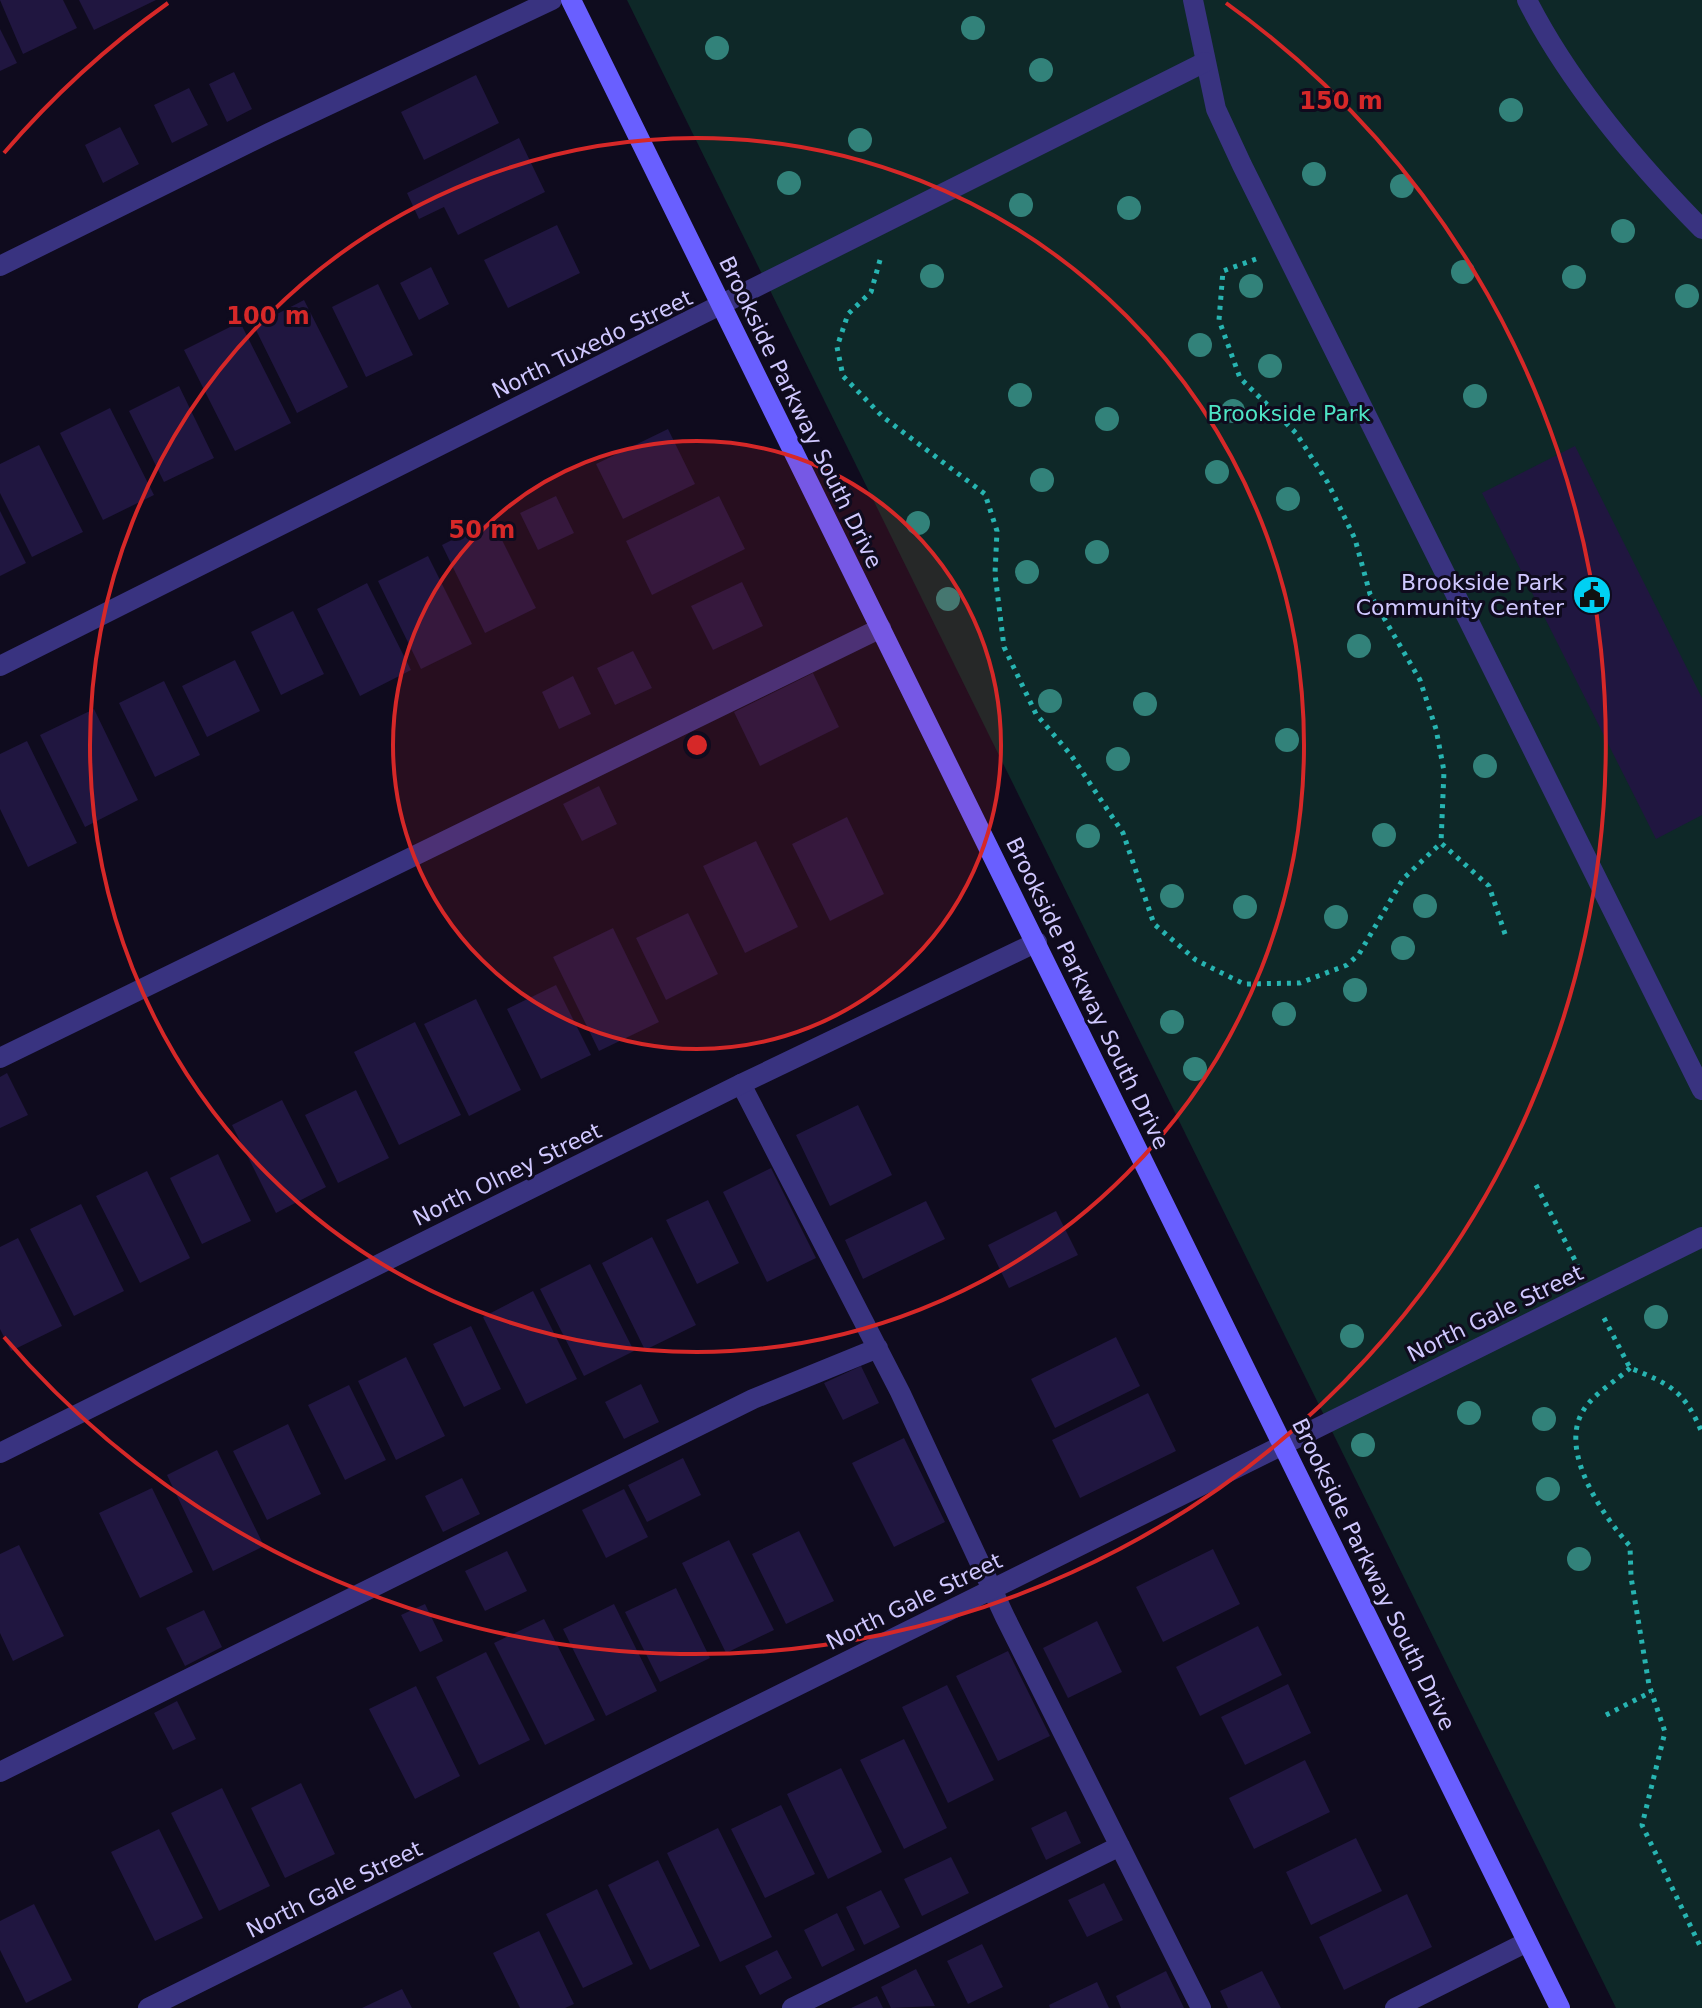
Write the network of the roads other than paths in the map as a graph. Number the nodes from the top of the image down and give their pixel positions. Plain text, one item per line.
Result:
1 (552, 0) edge
2 (571, 0) edge
3 (1193, 0) edge
4 (1527, 0) edge
5 (1205, 62) junction
6 (1702, 229) edge
7 (0, 266) edge
8 (722, 306) junction
9 (881, 628) junction
10 (0, 666) edge
11 (1037, 942) junction
12 (0, 1058) edge
13 (741, 1084) junction
14 (1702, 1090) edge
15 (1702, 1237) edge
16 (878, 1348) junction
17 (1283, 1445) junction
18 (0, 1453) edge
19 (992, 1589) junction
20 (0, 1772) edge
21 (1120, 1846) junction
22 (1527, 1942) junction
23 (148, 2008) edge
24 (792, 2008) edge
25 (1201, 2008) edge
26 (1395, 2008) edge
27 (1560, 2008) edge

1 - 7 street
2 - 8 main road, Brookside Parkway South Drive
3 - 5 street
4 - 6 street
5 - 8 street, North Tuxedo Street
5 - 14 street
8 - 9 main road, Brookside Parkway South Drive
8 - 10 street, North Tuxedo Street
9 - 11 main road, Brookside Parkway South Drive
9 - 12 street
11 - 13 street, North Olney Street
11 - 17 main road, Brookside Parkway South Drive
13 - 16 street
13 - 18 street, North Olney Street
15 - 17 street, North Gale Street
16 - 19 street
16 - 20 street
17 - 19 street, North Gale Street
17 - 22 main road, Brookside Parkway South Drive
19 - 21 street
19 - 23 street, North Gale Street
21 - 24 street
21 - 25 street
22 - 26 street
22 - 27 main road, Brookside Parkway South Drive

